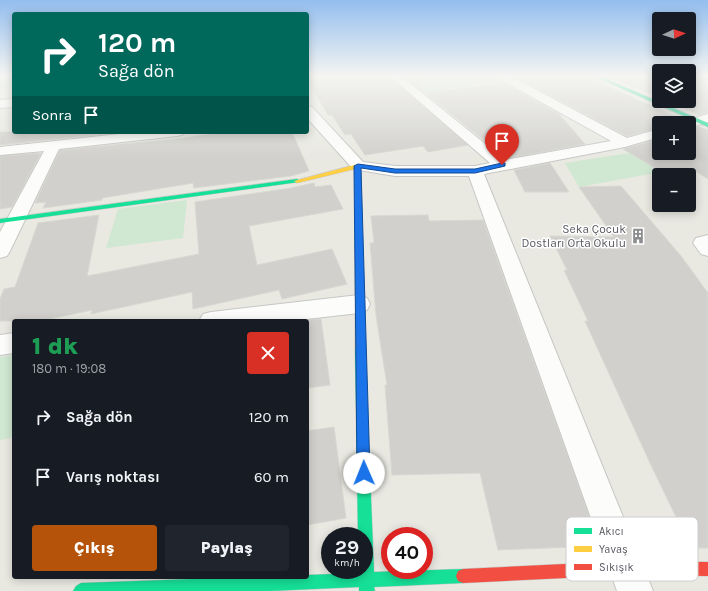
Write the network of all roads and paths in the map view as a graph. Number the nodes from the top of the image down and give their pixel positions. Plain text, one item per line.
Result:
1 (428, 104) edge
2 (553, 104) edge
3 (661, 104) edge
4 (681, 108) edge
5 (309, 116) edge
6 (702, 121) edge
7 (158, 134) edge
8 (652, 135) edge
9 (625, 143) junction
10 (54, 145) junction
11 (0, 151) edge
12 (502, 165) junction
13 (358, 166) junction
14 (475, 171) junction
15 (18, 218) junction
16 (0, 221) edge
17 (708, 241) edge
18 (708, 249) edge
19 (0, 252) edge
20 (359, 304) junction
21 (228, 319) edge
22 (12, 343) edge
23 (0, 345) edge
24 (607, 517) edge
25 (708, 569) edge
26 (698, 570) edge
27 (566, 580) edge
28 (366, 581) junction
29 (81, 591) edge
30 (367, 591) edge

1 - 12 street
2 - 9 street
3 - 6 street
4 - 6 street
5 - 13 street
7 - 10 street
8 - 9 street
9 - 12 street
10 - 11 street
10 - 15 street
12 - 14 street
13 - 14 street
13 - 15 street
13 - 20 street
14 - 24 street
15 - 16 street
15 - 19 street
17 - 18 street
20 - 21 street
20 - 28 street
22 - 23 street
25 - 26 street
27 - 28 street
28 - 29 street
28 - 30 street

